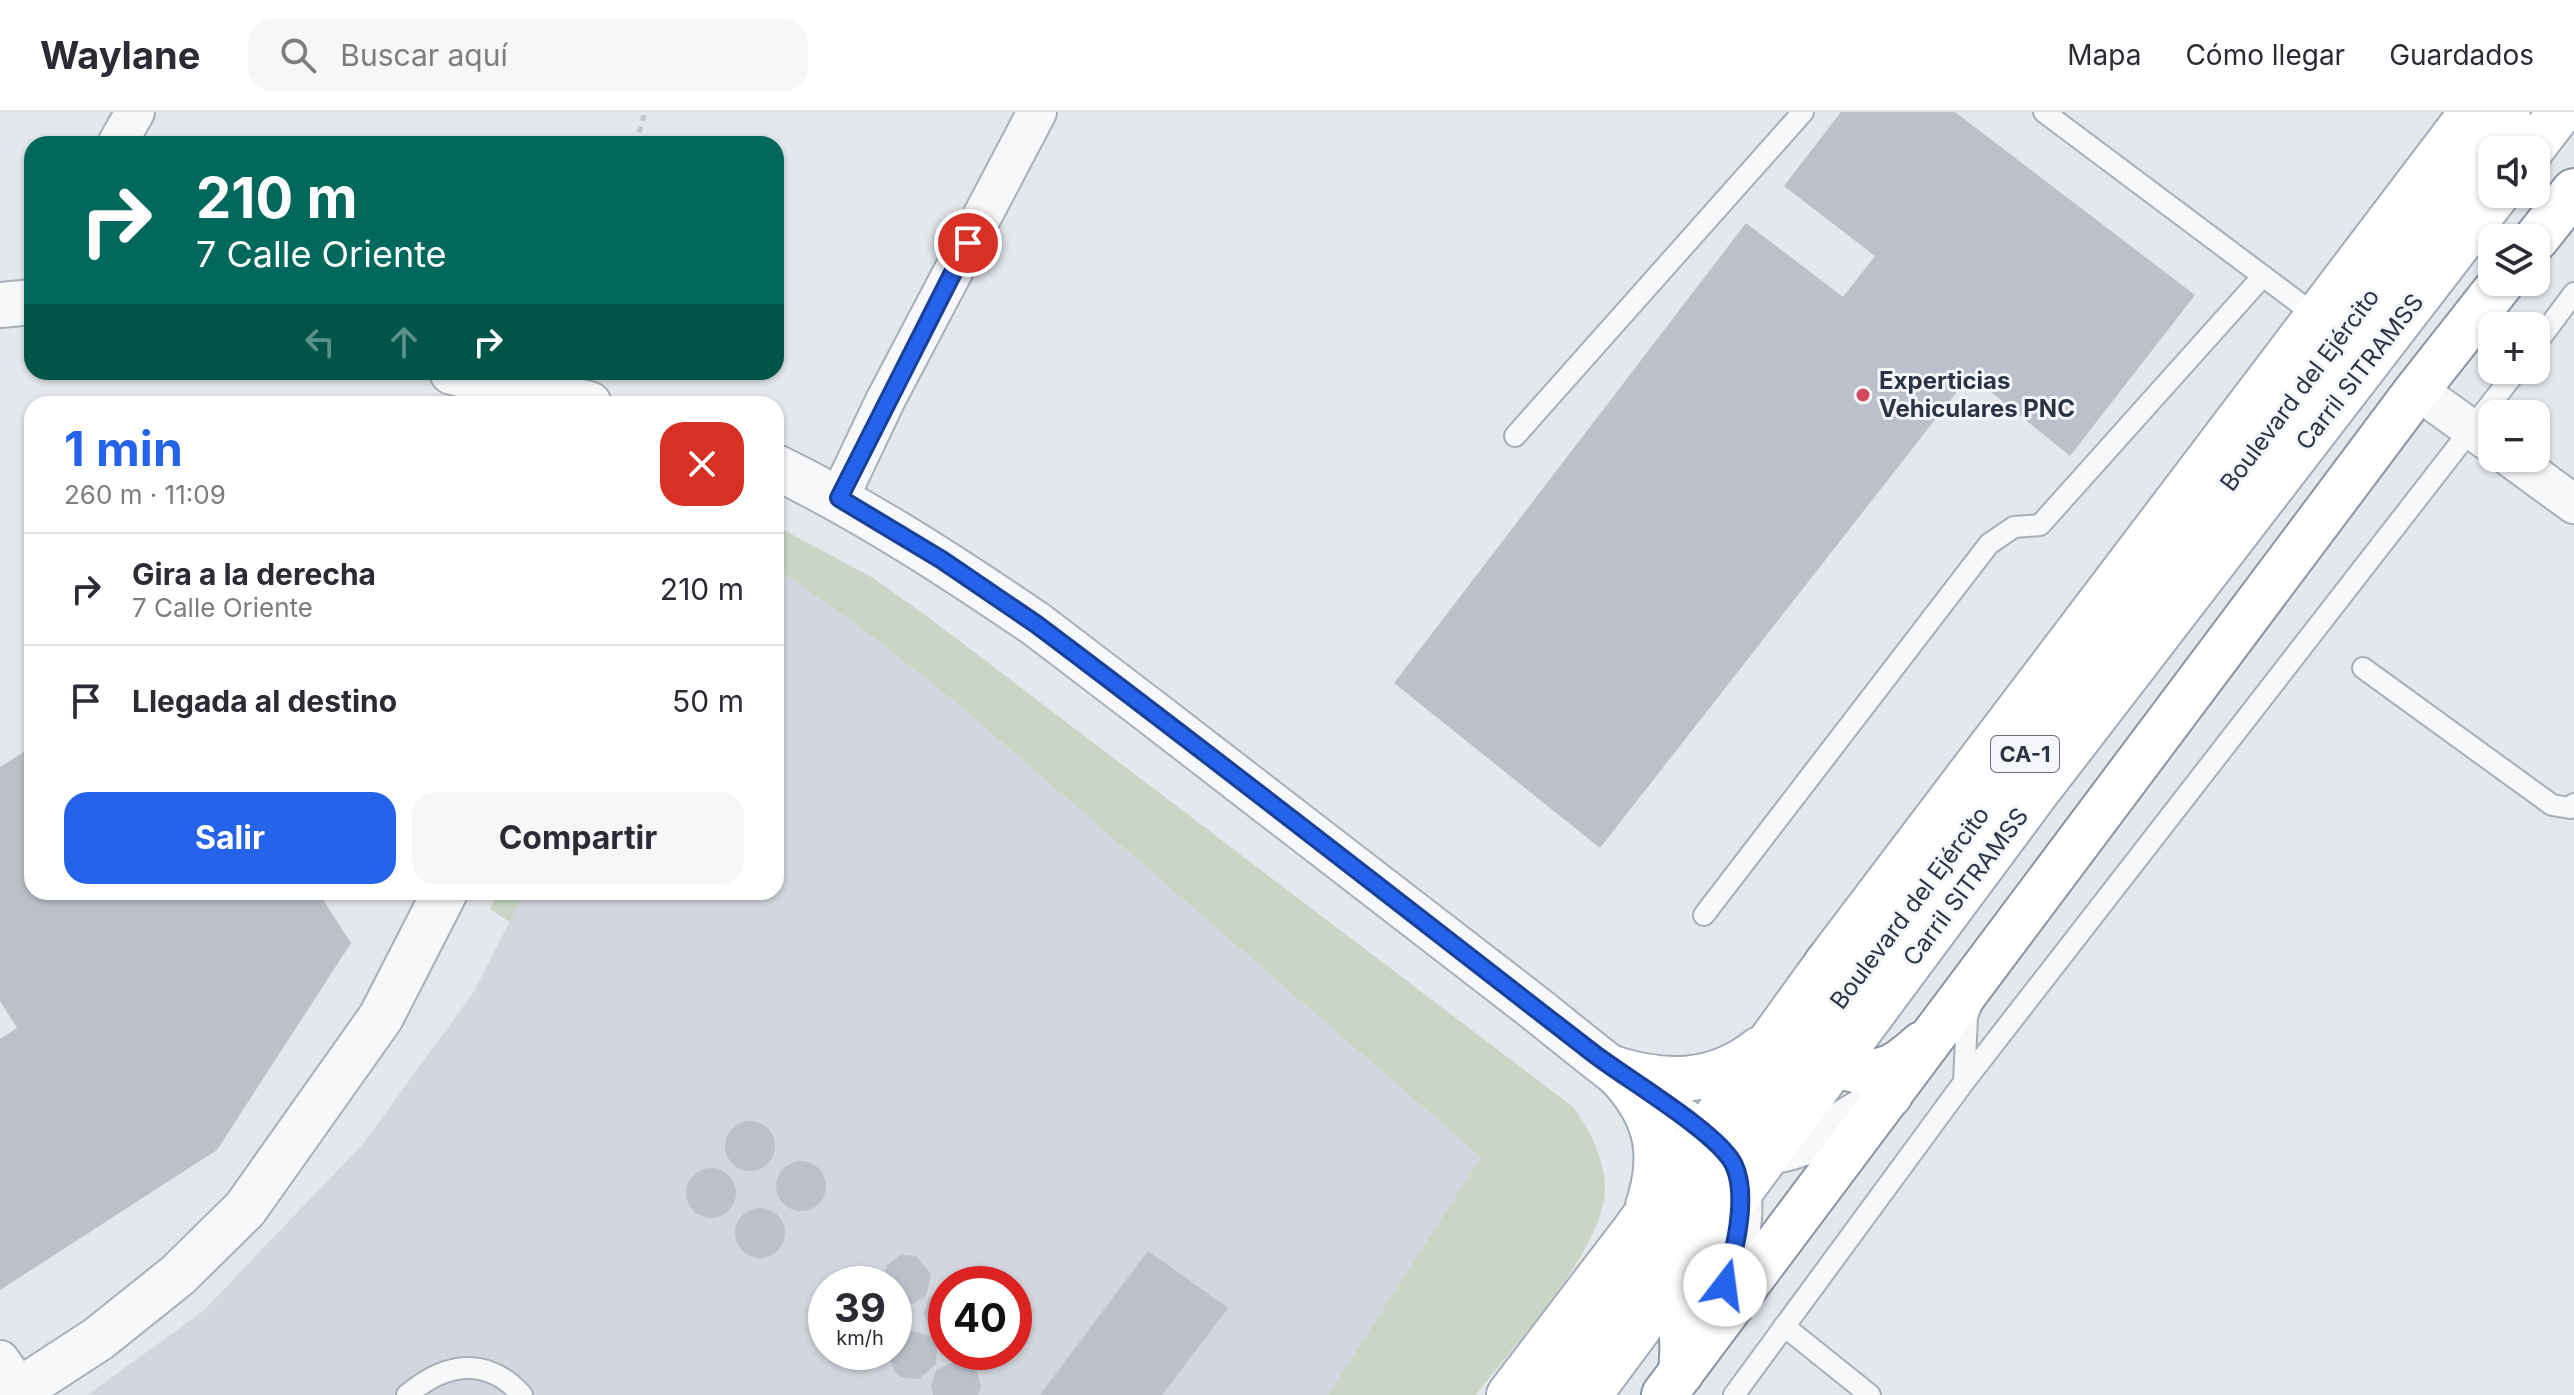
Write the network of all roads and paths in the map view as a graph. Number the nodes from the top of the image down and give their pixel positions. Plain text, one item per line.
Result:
1 (135, 112) edge
2 (645, 112) edge
3 (1037, 112) edge
4 (1803, 112) edge
5 (2472, 112) edge
6 (2508, 112) edge
7 (2560, 112) edge
8 (2052, 114) edge
9 (122, 136) edge
10 (638, 136) edge
11 (2542, 136) edge
12 (2574, 191) edge
13 (2486, 208) edge
14 (2548, 224) edge
15 (2263, 276) junction
16 (2574, 293) edge
17 (2491, 296) edge
18 (24, 302) edge
19 (0, 305) edge
20 (2315, 315) junction
21 (2550, 325) edge
22 (486, 380) edge
23 (2417, 390) junction
24 (555, 396) edge
25 (2478, 433) edge
26 (1515, 436) dead end
27 (2478, 440) edge
28 (784, 471) edge
29 (2530, 472) edge
30 (839, 498) junction
31 (2574, 504) edge
32 (2363, 668) dead end
33 (2574, 804) edge
34 (441, 900) edge
35 (1704, 915) dead end
36 (1986, 964) junction
37 (1933, 1036) junction
38 (1792, 1038) junction
39 (1612, 1068) junction
40 (1964, 1082) junction
41 (1890, 1095) junction
42 (1718, 1143) junction
43 (1634, 1231) junction
44 (1630, 1276) junction
45 (1587, 1292) junction
46 (1784, 1326) junction
47 (1712, 1332) junction
48 (10, 1381) edge
49 (1672, 1384) edge
50 (407, 1395) edge
51 (522, 1395) edge
52 (1509, 1395) edge
53 (1540, 1395) edge
54 (1589, 1395) edge
55 (1734, 1395) edge
56 (1870, 1395) edge

1 - 9 street
2 - 10 path
3 - 30 street
4 - 26 lane
5 - 20 main road, Boulevard del Ejército
6 - 38 main road, Boulevard del Ejército / CA-1
7 - 11 main road
8 - 15 lane
12 - 14 main road
13 - 54 main road, Carril SITRAMSS
15 - 20 lane
15 - 35 lane
16 - 21 lane
17 - 23 main road
18 - 19 street
20 - 38 main road, Boulevard del Ejército
22 - 24 street
23 - 25 street
23 - 36 main road
27 - 40 lane
28 - 30 street
29 - 31 street
30 - 39 street
32 - 33 lane
34 - 48 street
36 - 37 main road
36 - 40 lane
37 - 38 main road
37 - 41 main road
38 - 39 main road
38 - 42 main road, Boulevard del Ejército / CA-1
39 - 42 street
39 - 43 main road
40 - 46 lane
41 - 42 street
41 - 47 main road
42 - 43 main road, Boulevard del Ejército
42 - 44 main road, Boulevard del Ejército / CA-1
42 - 47 street
43 - 45 main road, Boulevard del Ejército
44 - 45 main road
44 - 49 main road
44 - 53 main road, Boulevard del Ejército / CA-1
45 - 52 main road, Boulevard del Ejército
46 - 55 lane
46 - 56 lane
47 - 49 main road
50 - 51 lane

